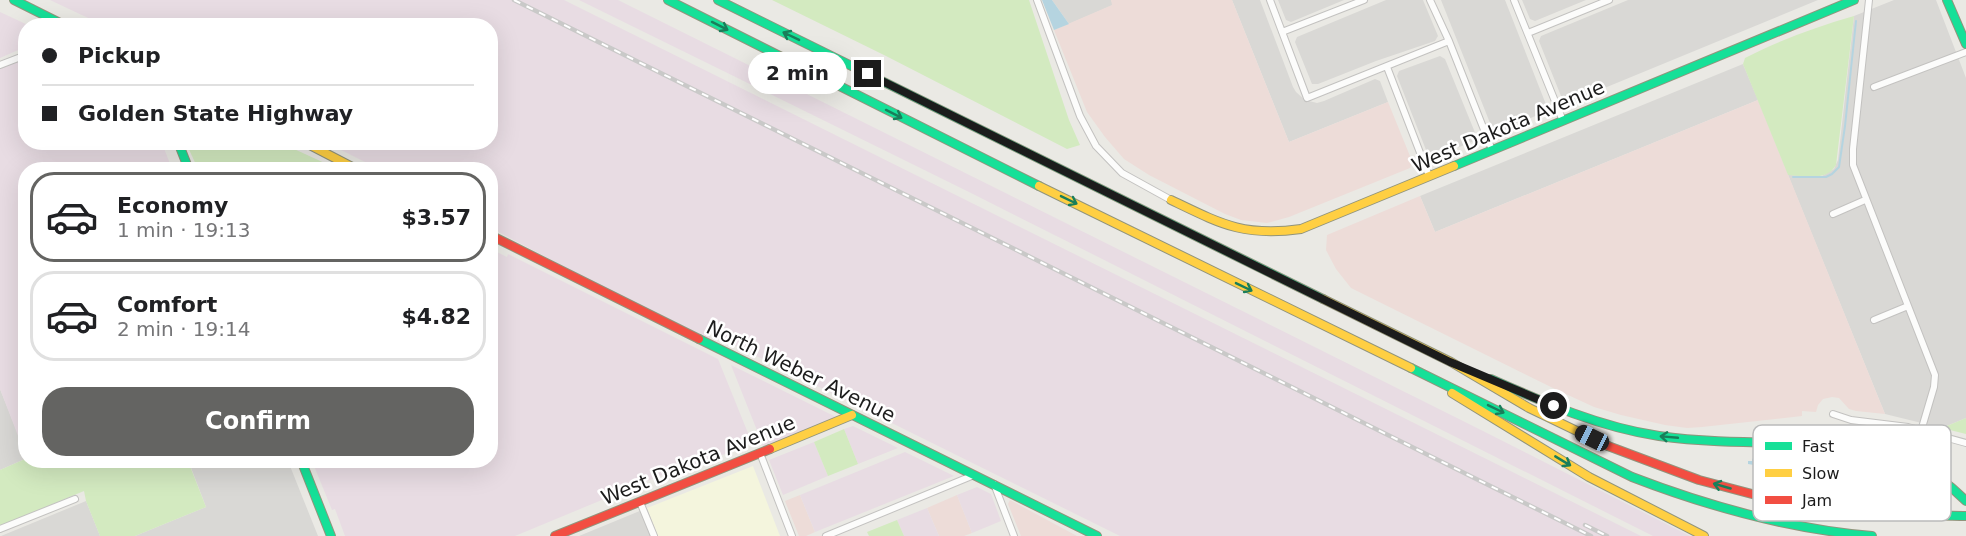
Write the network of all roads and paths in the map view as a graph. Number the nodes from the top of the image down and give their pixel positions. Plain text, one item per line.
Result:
1 (14, 0) edge
2 (668, 0) edge
3 (718, 0) edge
4 (1037, 0) edge
5 (1270, 0) edge
6 (1364, 0) edge
7 (1430, 0) edge
8 (1514, 0) edge
9 (1609, 0) edge
10 (1854, 0) edge
11 (1869, 0) edge
12 (1947, 0) edge
13 (50, 18) edge
14 (1282, 32) junction
15 (1528, 33) junction
16 (1449, 41) junction
17 (1966, 44) edge
18 (1966, 51) edge
19 (18, 58) edge
20 (0, 65) edge
21 (1387, 67) junction
22 (1874, 87) dead end
23 (1563, 121) junction
24 (319, 150) edge
25 (1492, 150) junction
26 (343, 162) edge
27 (1430, 176) junction
28 (1172, 200) joint
29 (1865, 200) junction
30 (1833, 214) dead end
31 (498, 239) edge
32 (1908, 306) junction
33 (1874, 320) dead end
34 (1450, 362) junction
35 (1425, 374) junction
36 (1833, 414) dead end
37 (852, 415) junction
38 (1894, 425) edge
39 (1923, 425) edge
40 (1951, 439) edge
41 (1753, 442) edge
42 (1966, 443) edge
43 (760, 453) junction
44 (304, 468) edge
45 (974, 475) junction
46 (994, 484) junction
47 (1951, 487) edge
48 (1753, 495) edge
49 (75, 498) dead end
50 (1966, 501) edge
51 (640, 502) junction
52 (1951, 516) edge
53 (1966, 516) edge
54 (1753, 518) edge
55 (1767, 521) edge
56 (0, 529) edge
57 (331, 536) edge
58 (555, 536) edge
59 (654, 536) edge
60 (792, 536) edge
61 (826, 536) edge
62 (1014, 536) edge
63 (1097, 536) edge
64 (1704, 536) edge
65 (1872, 536) edge

1 - 13 main road
2 -> 35 main road
34 -> 3 main road
4 - 28 street
5 - 14 street
6 - 14 street
7 - 16 street
8 - 15 street
9 - 15 street
10 - 23 main road, West Dakota Avenue
11 - 29 street
12 - 17 main road
14 - 21 street
15 - 23 street
16 - 21 street
16 - 25 street
18 - 22 street
19 - 20 street
21 - 27 street
23 - 25 main road, West Dakota Avenue
24 - 26 main road
25 - 27 main road, West Dakota Avenue
27 - 28 main road, West Dakota Avenue
29 - 30 street
29 - 32 street
31 - 37 main road, North Weber Avenue
32 - 33 street
32 - 39 street
41 -> 34 main road
48 -> 34 main road
35 -> 54 main road
35 -> 64 main road
36 - 38 street
37 - 43 main road, West Dakota Avenue
37 - 45 main road, North Weber Avenue
40 - 42 street
43 - 51 main road, West Dakota Avenue
43 - 60 street
44 - 57 main road
45 - 46 main road, North Weber Avenue
45 - 61 street
46 - 62 street
46 - 63 main road, North Weber Avenue
50 -> 47 main road
49 - 56 street
51 - 58 main road, West Dakota Avenue
51 - 59 street
53 -> 52 main road
55 -> 65 main road

